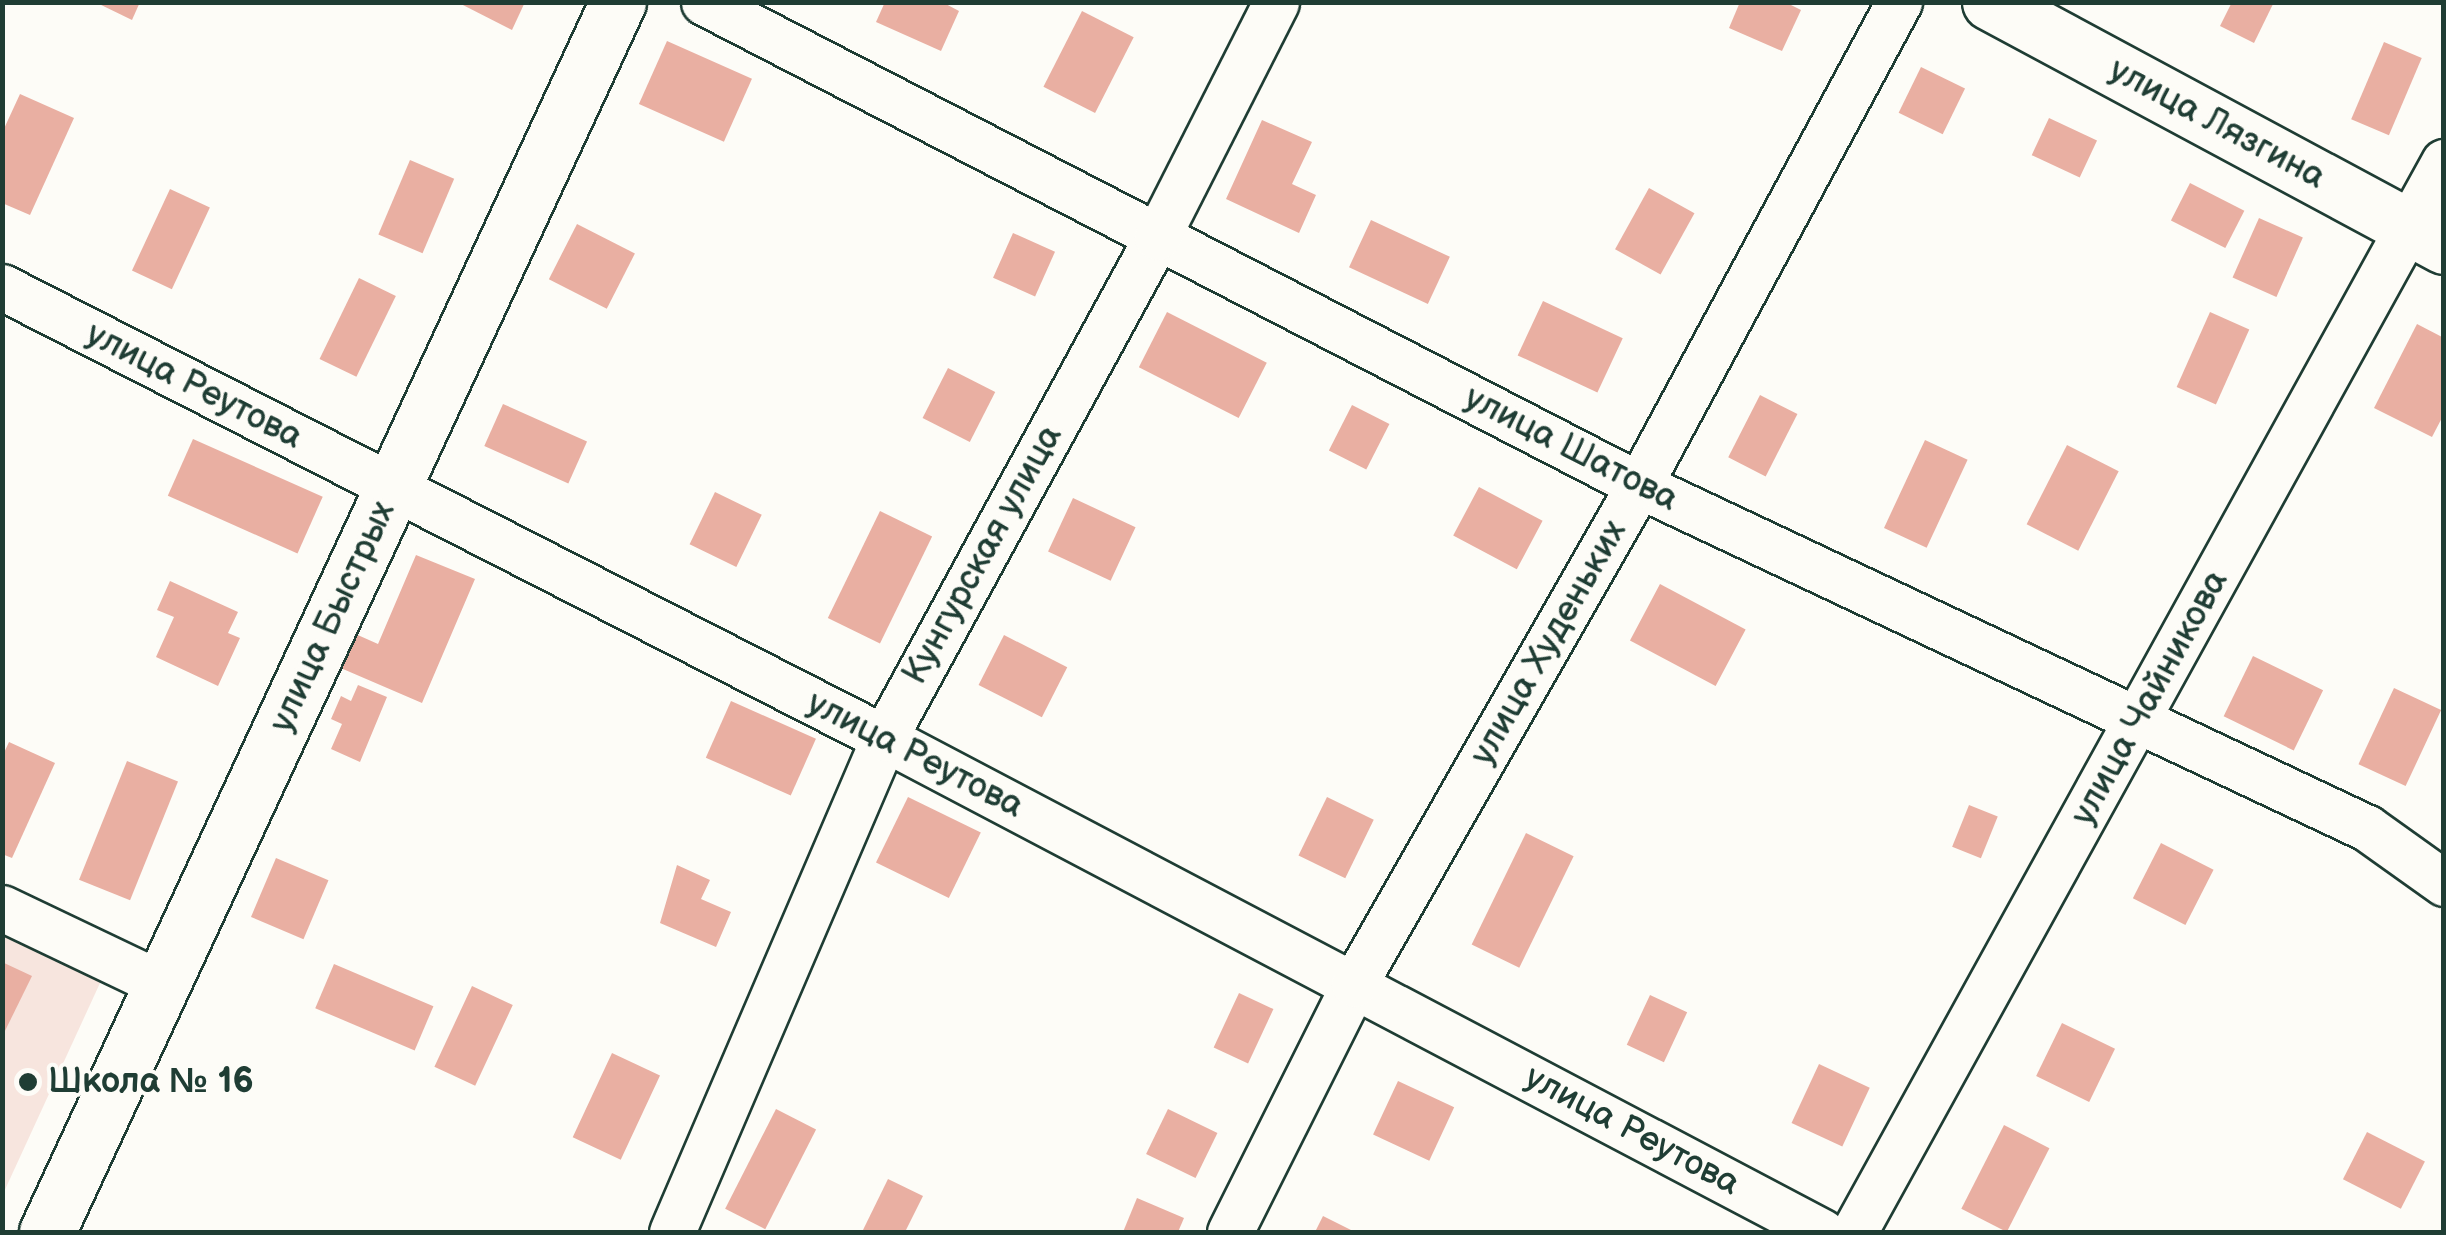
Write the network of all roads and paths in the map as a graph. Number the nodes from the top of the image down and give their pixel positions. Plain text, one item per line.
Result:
1 (618, 2) edge
2 (704, 2) edge
3 (1276, 2) edge
4 (1899, 2) edge
5 (1990, 2) edge
6 (2444, 162) edge
7 (2426, 236) edge
8 (1157, 237) junction
9 (2, 287) edge
10 (1639, 485) junction
11 (393, 488) junction
12 (2135, 724) junction
13 (884, 738) junction
14 (2444, 883) edge
15 (2, 908) edge
16 (161, 984) junction
17 (1354, 984) junction
18 (48, 1232) edge
19 (672, 1232) edge
20 (1230, 1232) edge
21 (1822, 1232) edge
22 (1854, 1232) edge

1 - 11 street, улица Быстрых
2 - 8 street, улица Шатова
3 - 8 street, Кунгурская улица
4 - 10 street, улица Худеньких
5 - 7 street, улица Лязгина
6 - 7 street, улица Чайникова
7 - 12 street, улица Чайникова
8 - 10 street, улица Шатова
8 - 13 street, Кунгурская улица
9 - 11 street, улица Реутова
10 - 12 street, улица Шатова
10 - 17 street, улица Худеньких
11 - 13 street, улица Реутова
11 - 16 street, улица Быстрых
12 - 14 street, улица Шатова
12 - 22 street, улица Чайникова
13 - 17 street, улица Реутова
13 - 19 street, Кунгурская улица
15 - 16 street
16 - 18 street, улица Быстрых
17 - 20 street, улица Худеньких
17 - 21 street, улица Реутова

